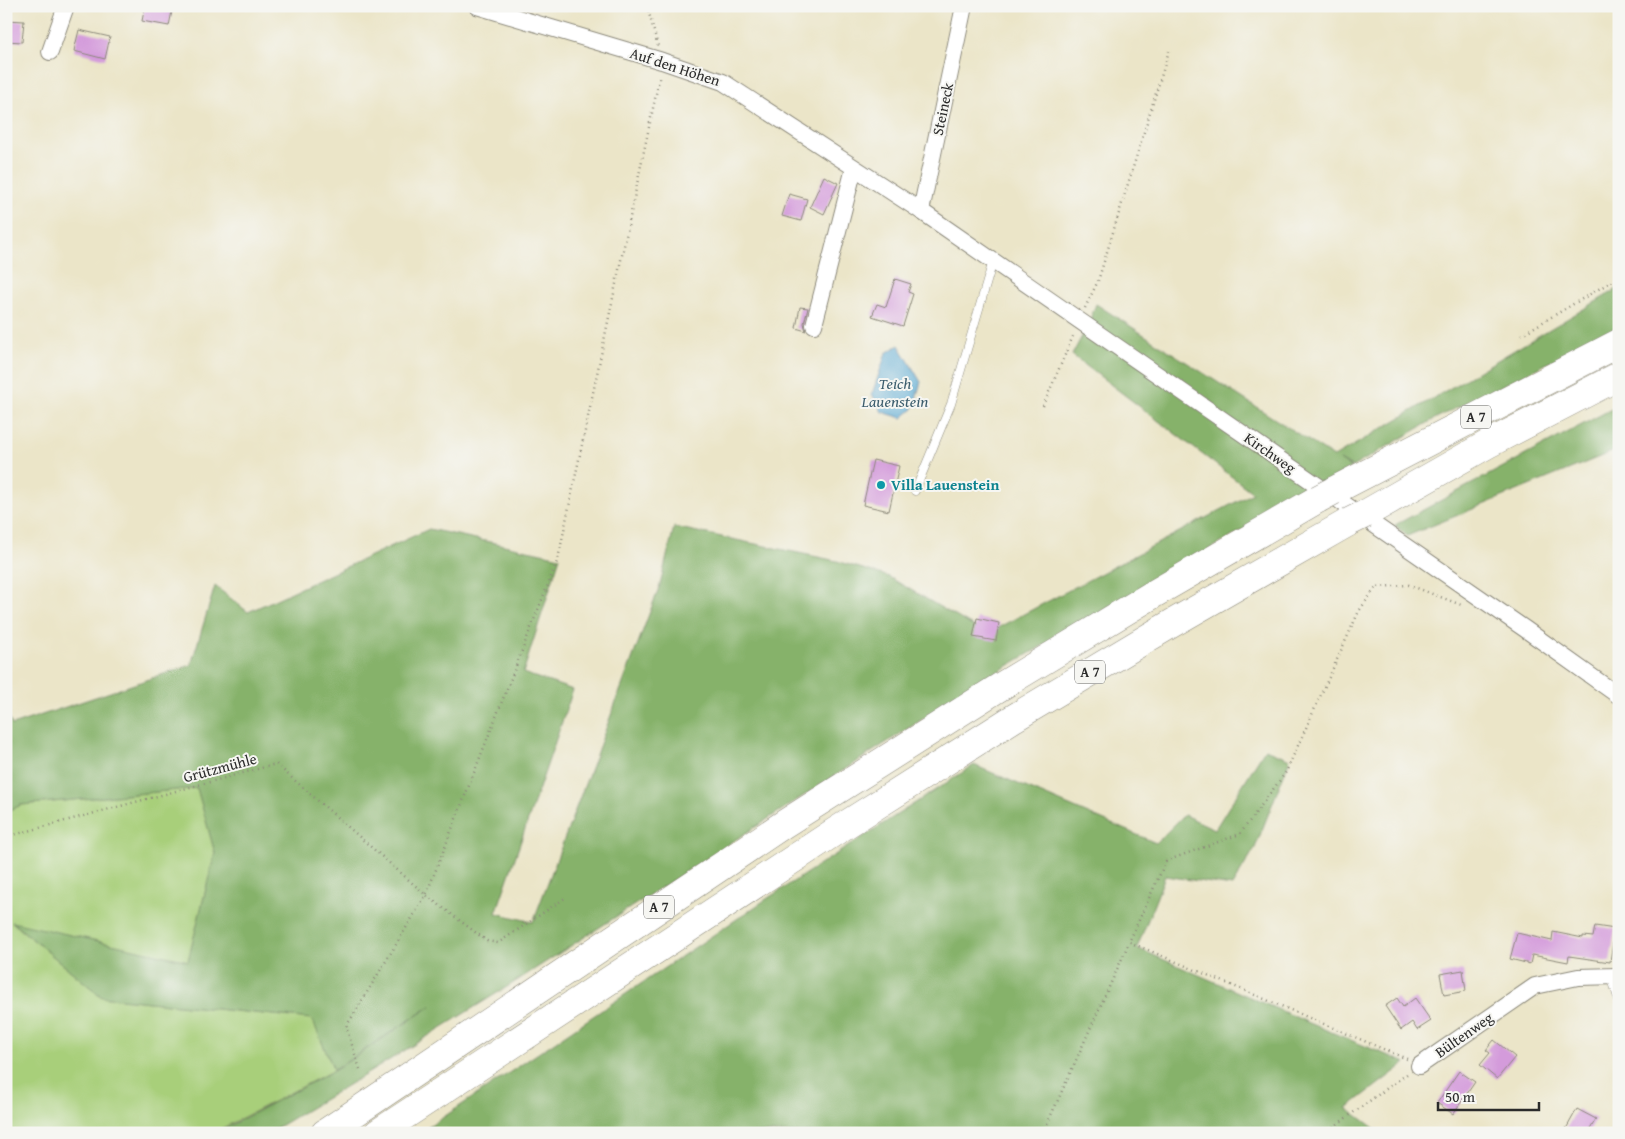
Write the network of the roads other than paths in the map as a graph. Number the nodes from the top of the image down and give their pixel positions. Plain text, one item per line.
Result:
1 (66, 6) edge
2 (477, 6) edge
3 (964, 6) edge
4 (50, 52) dead end
5 (854, 168) junction
6 (921, 211) junction
7 (993, 261) junction
8 (814, 325) dead end
9 (1619, 343) edge
10 (1619, 376) edge
11 (915, 491) dead end
12 (1619, 696) edge
13 (1615, 976) edge
14 (1619, 1001) edge
15 (1419, 1066) road end
16 (325, 1132) edge
17 (378, 1133) edge

1 - 4 street
2 - 5 street, Auf den Höhen
3 - 6 street, Steineck
5 - 6 street, Auf den Höhen
5 - 8 street
6 - 7 street, Kirchweg
7 - 11 lane
7 - 12 street, Kirchweg
9 - 16 highway, A 7
10 - 17 highway, A 7
13 - 14 lane
13 - 15 street, Bültenweg

